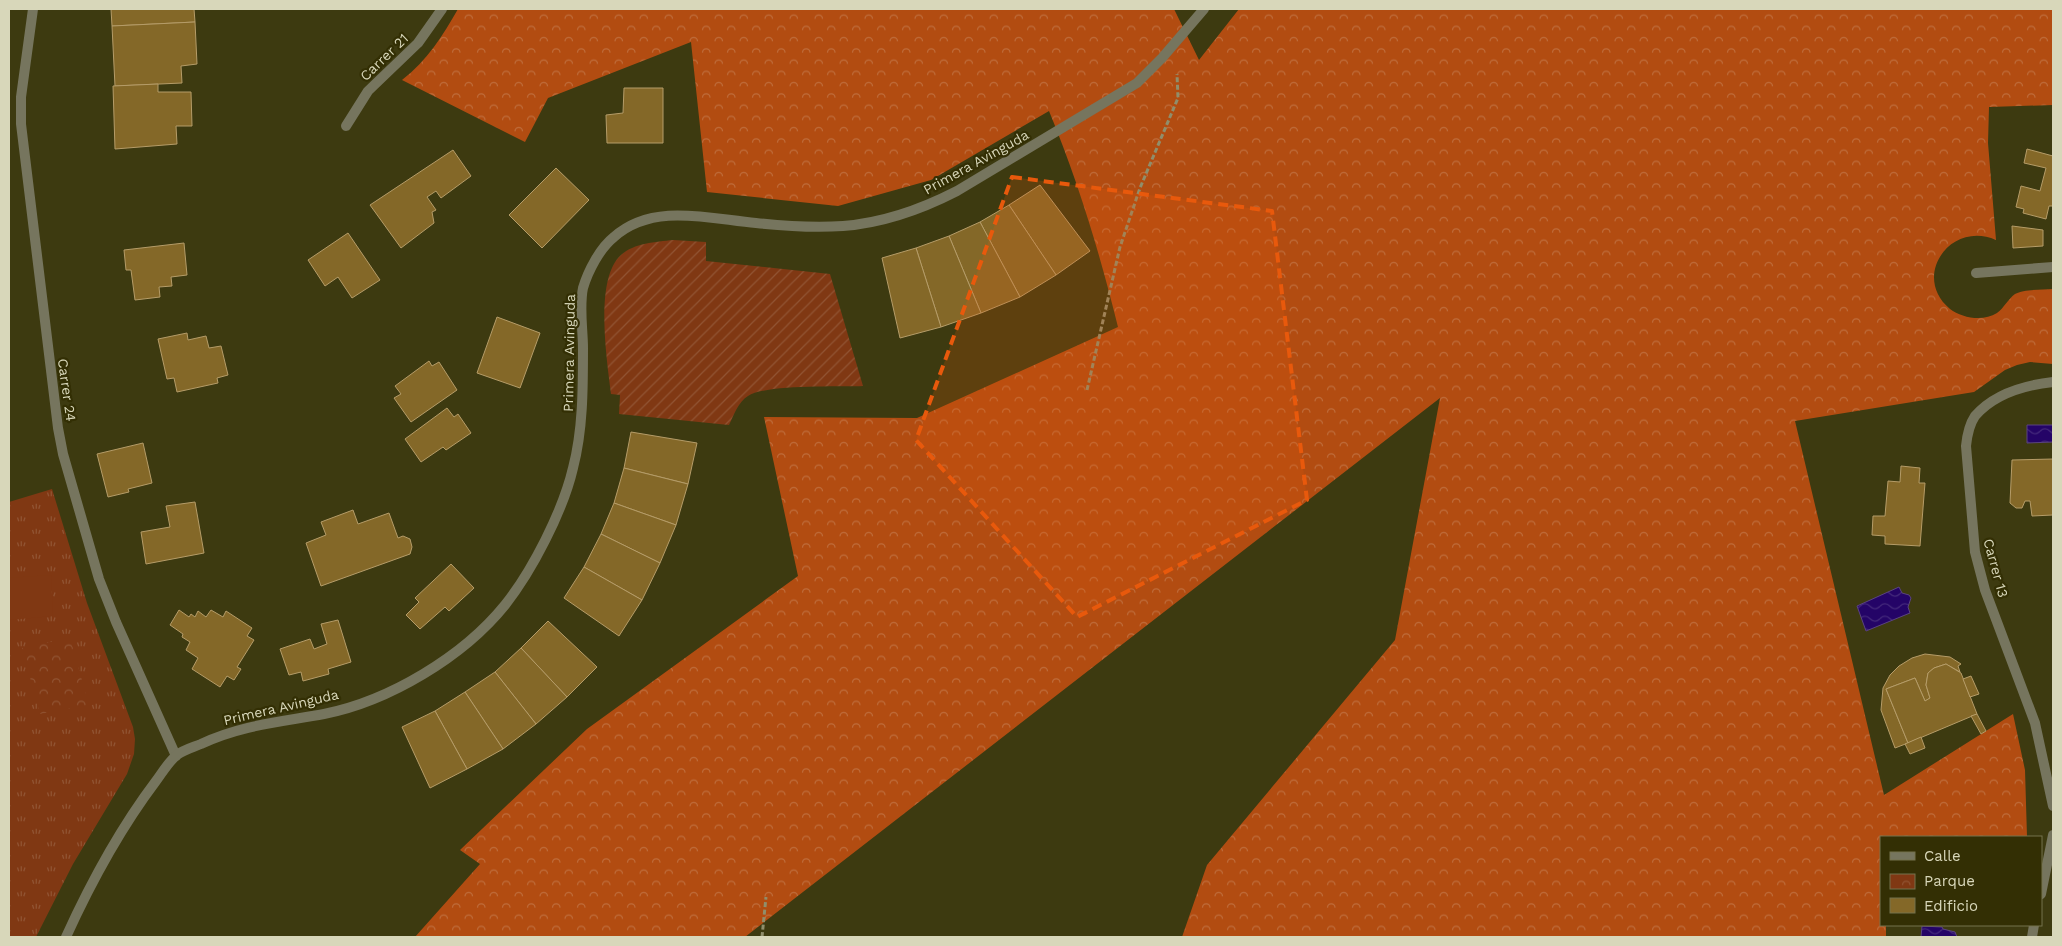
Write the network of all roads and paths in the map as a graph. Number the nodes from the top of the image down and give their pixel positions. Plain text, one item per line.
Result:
1 (33, 9) edge
2 (442, 9) edge
3 (1204, 9) edge
4 (1175, 44) junction
5 (346, 126) dead end
6 (2053, 268) edge
7 (1976, 273) dead end
8 (2053, 382) edge
9 (1087, 390) dead end
10 (176, 756) junction
11 (2053, 806) edge
12 (2053, 835) edge
13 (2042, 889) edge
14 (766, 897) dead end
15 (66, 937) edge
16 (762, 937) edge

1 - 10 street, Carrer 24
2 - 5 street, Carrer 21
3 - 4 street, Primera Avinguda
4 - 9 path
4 - 10 street, Primera Avinguda
6 - 7 street
8 - 11 street, Carrer 13
10 - 15 street
12 - 13 street
14 - 16 path

